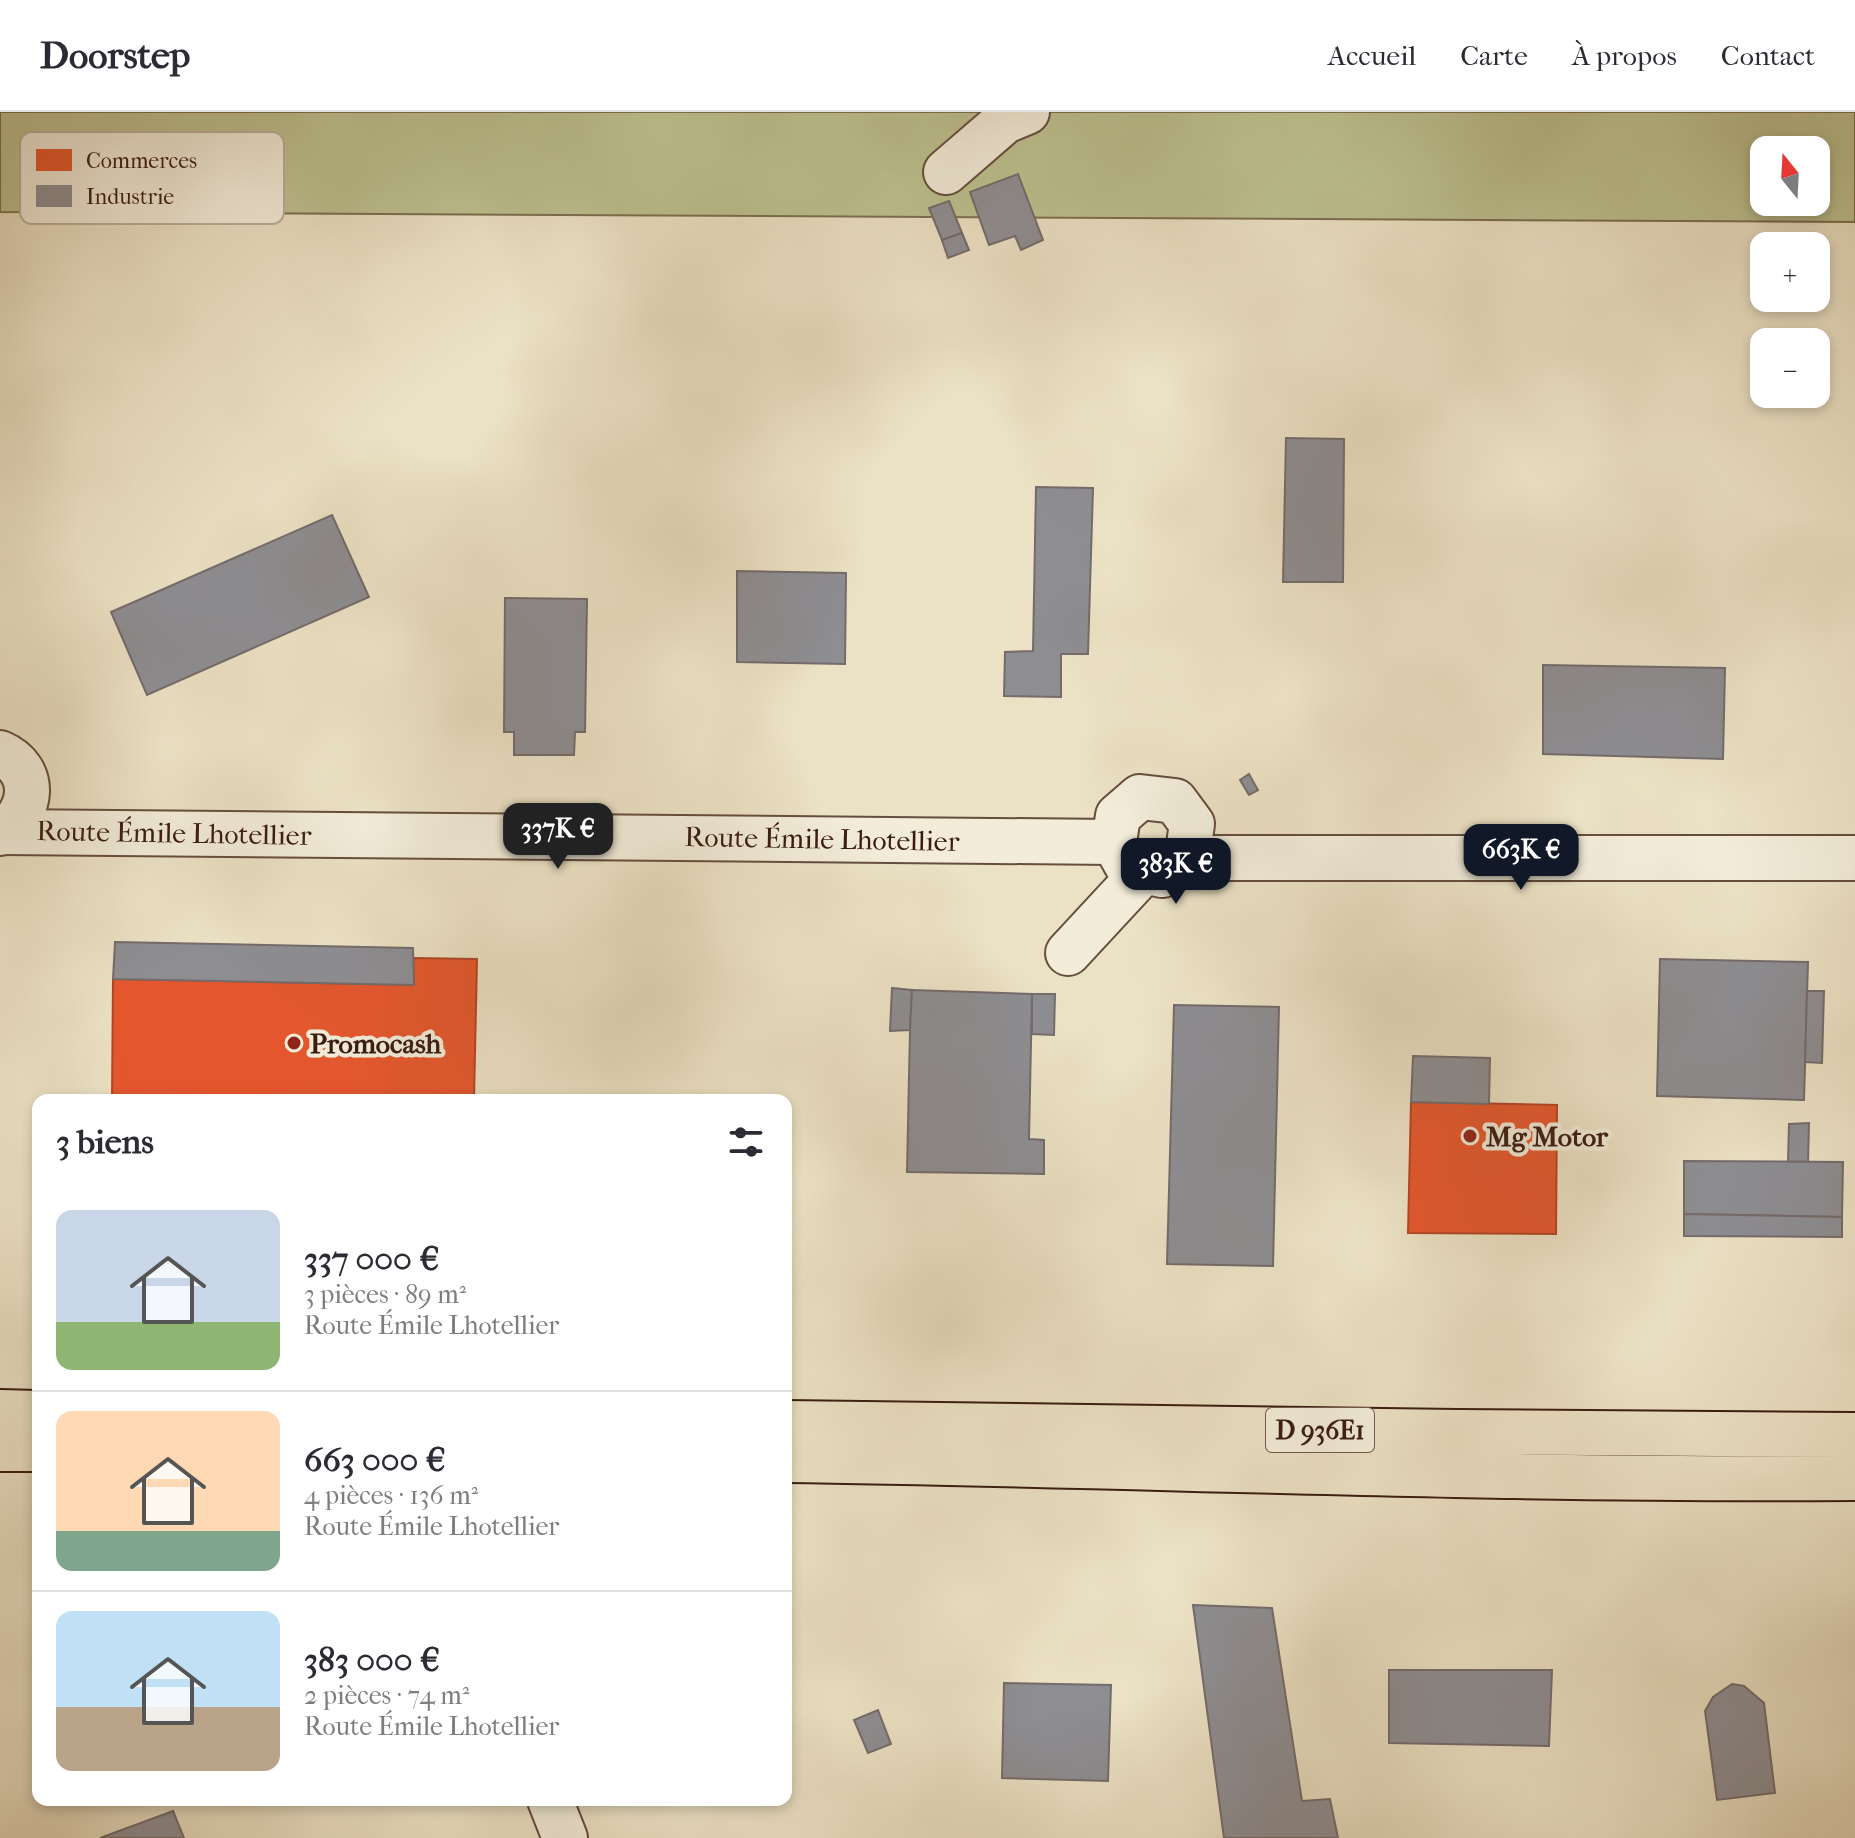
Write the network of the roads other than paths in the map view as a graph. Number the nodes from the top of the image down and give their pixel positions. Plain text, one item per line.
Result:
1 (1027, 112) edge
2 (946, 172) dead end
3 (0, 753) edge
4 (2, 832) edge
5 (1129, 856) junction
6 (1187, 858) junction
7 (1855, 858) edge
8 (1068, 953) dead end
9 (0, 1412) edge
10 (32, 1413) edge
11 (792, 1423) edge
12 (1855, 1435) edge
13 (0, 1449) edge
14 (32, 1449) edge
15 (792, 1460) edge
16 (1855, 1478) edge
17 (552, 1806) edge
18 (565, 1838) edge

1 - 2 street
3 - 4 street
4 - 5 street, Route Émile Lhotellier
5 - 6 street
5 - 6 street
5 - 8 street
6 - 7 street
9 - 10 main road
11 - 12 main road, D 936E1
13 - 14 main road
15 - 16 main road, D 936e1
17 - 18 street

